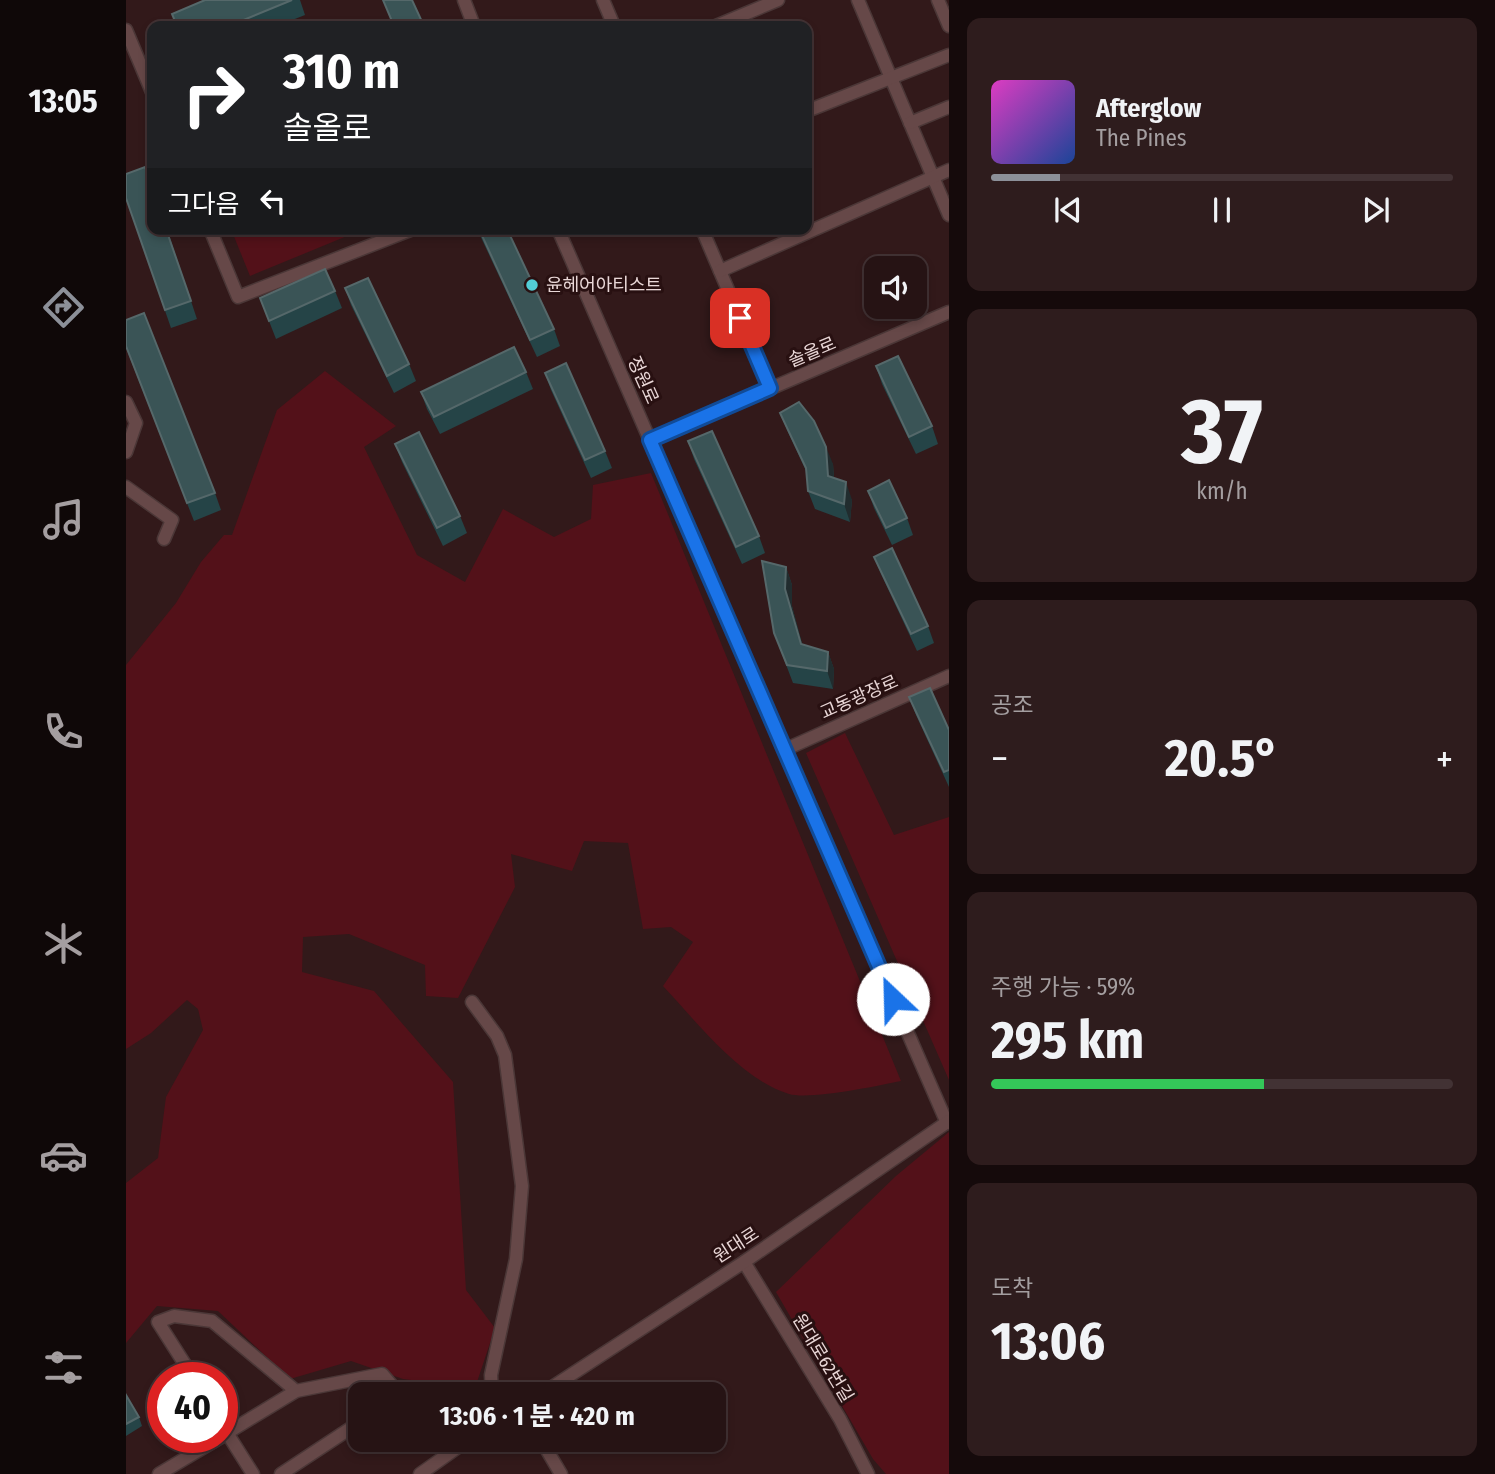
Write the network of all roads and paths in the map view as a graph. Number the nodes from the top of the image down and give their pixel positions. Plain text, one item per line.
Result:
1 (464, 0) edge
2 (603, 0) edge
3 (778, 0) edge
4 (858, 0) edge
5 (938, 0) edge
6 (472, 21) edge
7 (612, 21) edge
8 (728, 21) edge
9 (949, 26) edge
10 (126, 30) edge
11 (949, 55) edge
12 (891, 77) junction
13 (147, 80) edge
14 (949, 107) edge
15 (812, 109) edge
16 (910, 123) junction
17 (949, 170) edge
18 (933, 177) junction
19 (949, 215) edge
20 (812, 230) edge
21 (213, 235) edge
22 (398, 235) edge
23 (561, 235) edge
24 (705, 235) edge
25 (802, 235) edge
26 (720, 271) junction
27 (949, 312) edge
28 (770, 388) junction
29 (126, 402) edge
30 (650, 440) junction
31 (126, 452) edge
32 (126, 486) edge
33 (164, 539) dead end
34 (949, 676) edge
35 (784, 750) junction
36 (472, 1002) dead end
37 (948, 1122) edge
38 (744, 1262) junction
39 (183, 1362) edge
40 (389, 1382) edge
41 (491, 1382) edge
42 (560, 1382) edge
43 (296, 1391) junction
44 (238, 1424) edge
45 (348, 1430) edge
46 (451, 1452) edge
47 (548, 1452) edge
48 (192, 1453) edge
49 (238, 1453) edge
50 (159, 1474) edge
51 (253, 1474) edge
52 (281, 1474) edge
53 (420, 1474) edge
54 (561, 1474) edge
55 (868, 1474) edge

1 - 6 street
2 - 7 street
3 - 8 street
4 - 12 street
5 - 9 street
10 - 13 street
11 - 12 street
12 - 15 street
12 - 16 street
14 - 16 street
16 - 18 street
17 - 18 street
18 - 19 street
18 - 20 street
21 - 22 street
23 - 30 street, 정원로
24 - 26 street
25 - 26 street
26 - 28 street
27 - 28 street, 솔올로
28 - 30 street, 솔올로
29 - 31 street
30 - 35 street, 정원로
32 - 33 street
34 - 35 street, 교동광장로
35 - 37 street, 정원로
36 - 41 street
37 - 38 street, 원대로
38 - 42 street, 원대로
38 - 55 street, 원대로62번길
39 - 43 street
40 - 43 street
43 - 44 street
45 - 52 street
46 - 53 street
47 - 54 street
48 - 50 street
49 - 51 street

